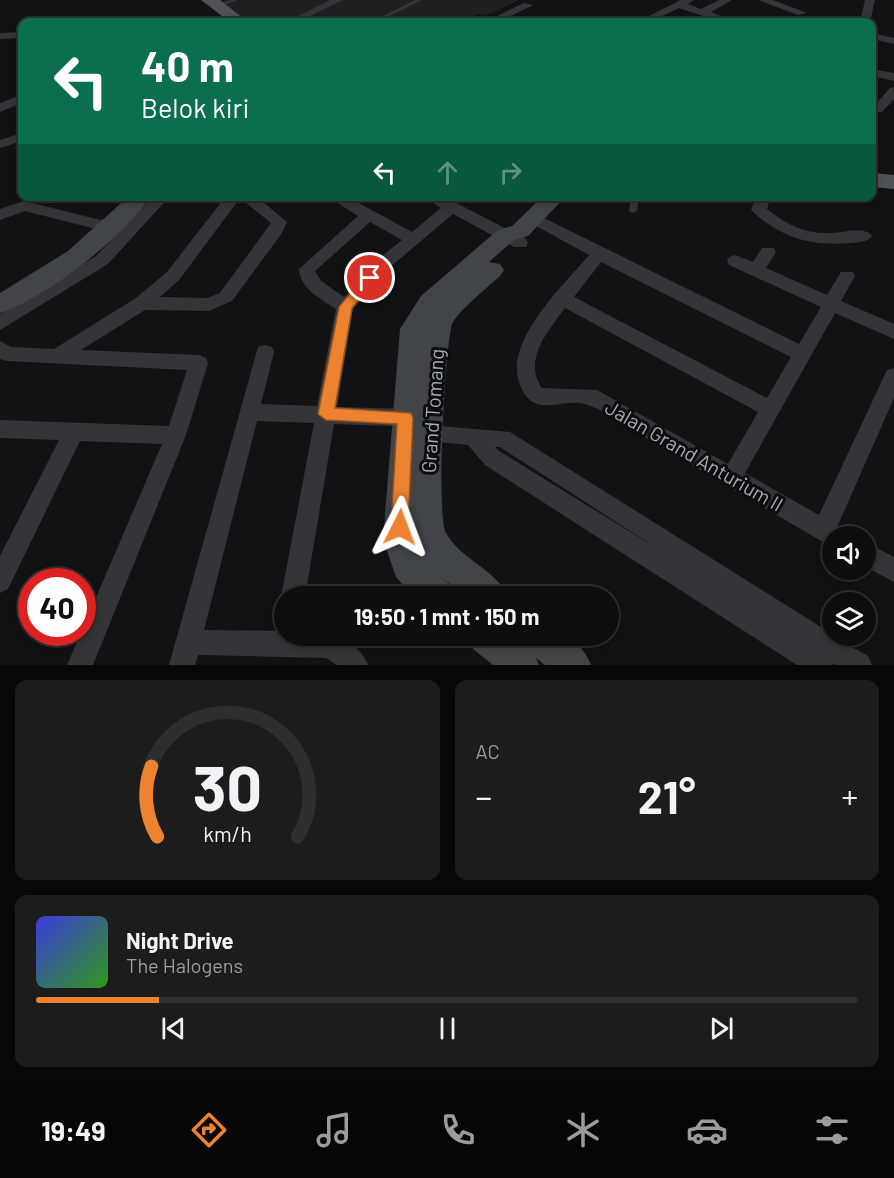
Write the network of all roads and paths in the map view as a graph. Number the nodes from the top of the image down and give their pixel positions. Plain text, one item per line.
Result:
1 (235, 0) edge
2 (338, 0) edge
3 (419, 0) edge
4 (690, 0) edge
5 (727, 0) edge
6 (763, 0) edge
7 (870, 0) edge
8 (213, 3) edge
9 (528, 5) dead end
10 (679, 5) junction
11 (701, 13) junction
12 (802, 13) dead end
13 (234, 18) edge
14 (300, 18) edge
15 (382, 18) edge
16 (499, 18) edge
17 (651, 18) edge
18 (717, 18) edge
19 (866, 18) edge
20 (18, 35) edge
21 (0, 36) edge
22 (876, 37) edge
23 (894, 41) edge
24 (876, 74) edge
25 (894, 77) edge
26 (894, 91) edge
27 (18, 101) edge
28 (0, 108) edge
29 (878, 109) dead end
30 (18, 137) edge
31 (0, 144) edge
32 (876, 173) edge
33 (894, 174) edge
34 (876, 180) edge
35 (894, 182) edge
36 (42, 201) edge
37 (116, 201) edge
38 (135, 201) edge
39 (157, 201) edge
40 (230, 201) edge
41 (253, 201) edge
42 (342, 201) edge
43 (438, 201) edge
44 (551, 201) edge
45 (634, 201) edge
46 (762, 201) edge
47 (35, 207) junction
48 (451, 208) junction
49 (633, 211) dead end
50 (0, 215) edge
51 (367, 216) junction
52 (103, 226) junction
53 (520, 232) junction
54 (864, 237) dead end
55 (414, 240) junction
56 (768, 252) dead end
57 (600, 254) junction
58 (94, 256) junction
59 (735, 261) dead end
60 (756, 271) junction
61 (848, 276) dead end
62 (0, 287) edge
63 (563, 299) junction
64 (142, 303) junction
65 (0, 304) edge
66 (831, 304) junction
67 (345, 307) junction
68 (0, 323) edge
69 (894, 332) edge
70 (0, 348) edge
71 (265, 352) dead end
72 (803, 354) junction
73 (57, 356) junction
74 (894, 376) edge
75 (770, 409) junction
76 (249, 412) junction
77 (326, 414) junction
78 (420, 424) junction
79 (0, 429) edge
80 (74, 431) junction
81 (176, 435) junction
82 (731, 478) junction
83 (833, 526) edge
84 (822, 529) edge
85 (876, 560) edge
86 (894, 570) edge
87 (0, 580) edge
88 (707, 580) junction
89 (295, 586) edge
90 (425, 586) edge
91 (478, 586) edge
92 (274, 642) edge
93 (333, 646) edge
94 (498, 646) edge
95 (550, 646) edge
96 (185, 654) edge
97 (80, 665) edge
98 (355, 665) edge
99 (521, 665) edge
100 (573, 665) edge
101 (820, 665) edge
102 (859, 665) edge

1 - 8 lane
2 - 14 street
3 - 15 lane
4 - 10 street
5 - 11 street
6 - 12 street
7 - 19 street
8 - 13 main road
9 - 16 street
10 - 11 street
10 - 17 street
11 - 18 street
20 - 21 street
22 - 23 street
24 - 25 street
26 - 29 street
27 - 28 street
30 - 31 street
32 - 33 main road
34 - 35 main road
36 - 47 street
37 - 52 street
38 - 52 street
39 - 58 street
40 - 64 street
41 - 64 street
42 - 51 street
43 - 48 street
44 - 53 street, Grand Tomang
45 - 49 lane
46 - 54 street
47 - 50 street
47 - 52 street
48 - 53 street
48 - 55 street
51 - 55 street
51 - 67 street
52 - 58 street
52 - 62 street
53 - 57 street
53 - 78 street, Grand Tomang
55 - 67 street
56 - 60 street
57 - 63 street, Jalan Grand Anturium II
57 - 72 street
58 - 65 street
58 - 68 street
59 - 60 street
60 - 66 street
61 - 66 street
63 - 75 street
63 - 82 street, Jalan Grand Anturium II
64 - 73 street
66 - 69 street
66 - 72 street
67 - 77 street
70 - 73 street
71 - 76 street
72 - 75 street
73 - 81 street
74 - 83 street
75 - 82 street
76 - 77 street
76 - 96 street
77 - 78 street
77 - 89 street
78 - 88 street
78 - 90 street, Grand Tomang
78 - 91 street, Grand Tomang
79 - 80 street
80 - 81 street
80 - 87 street
81 - 97 street
82 - 84 street, Jalan Grand Anturium II
85 - 86 street
88 - 101 street
88 - 102 street
92 - 96 street
93 - 98 street
94 - 99 street
95 - 100 street

